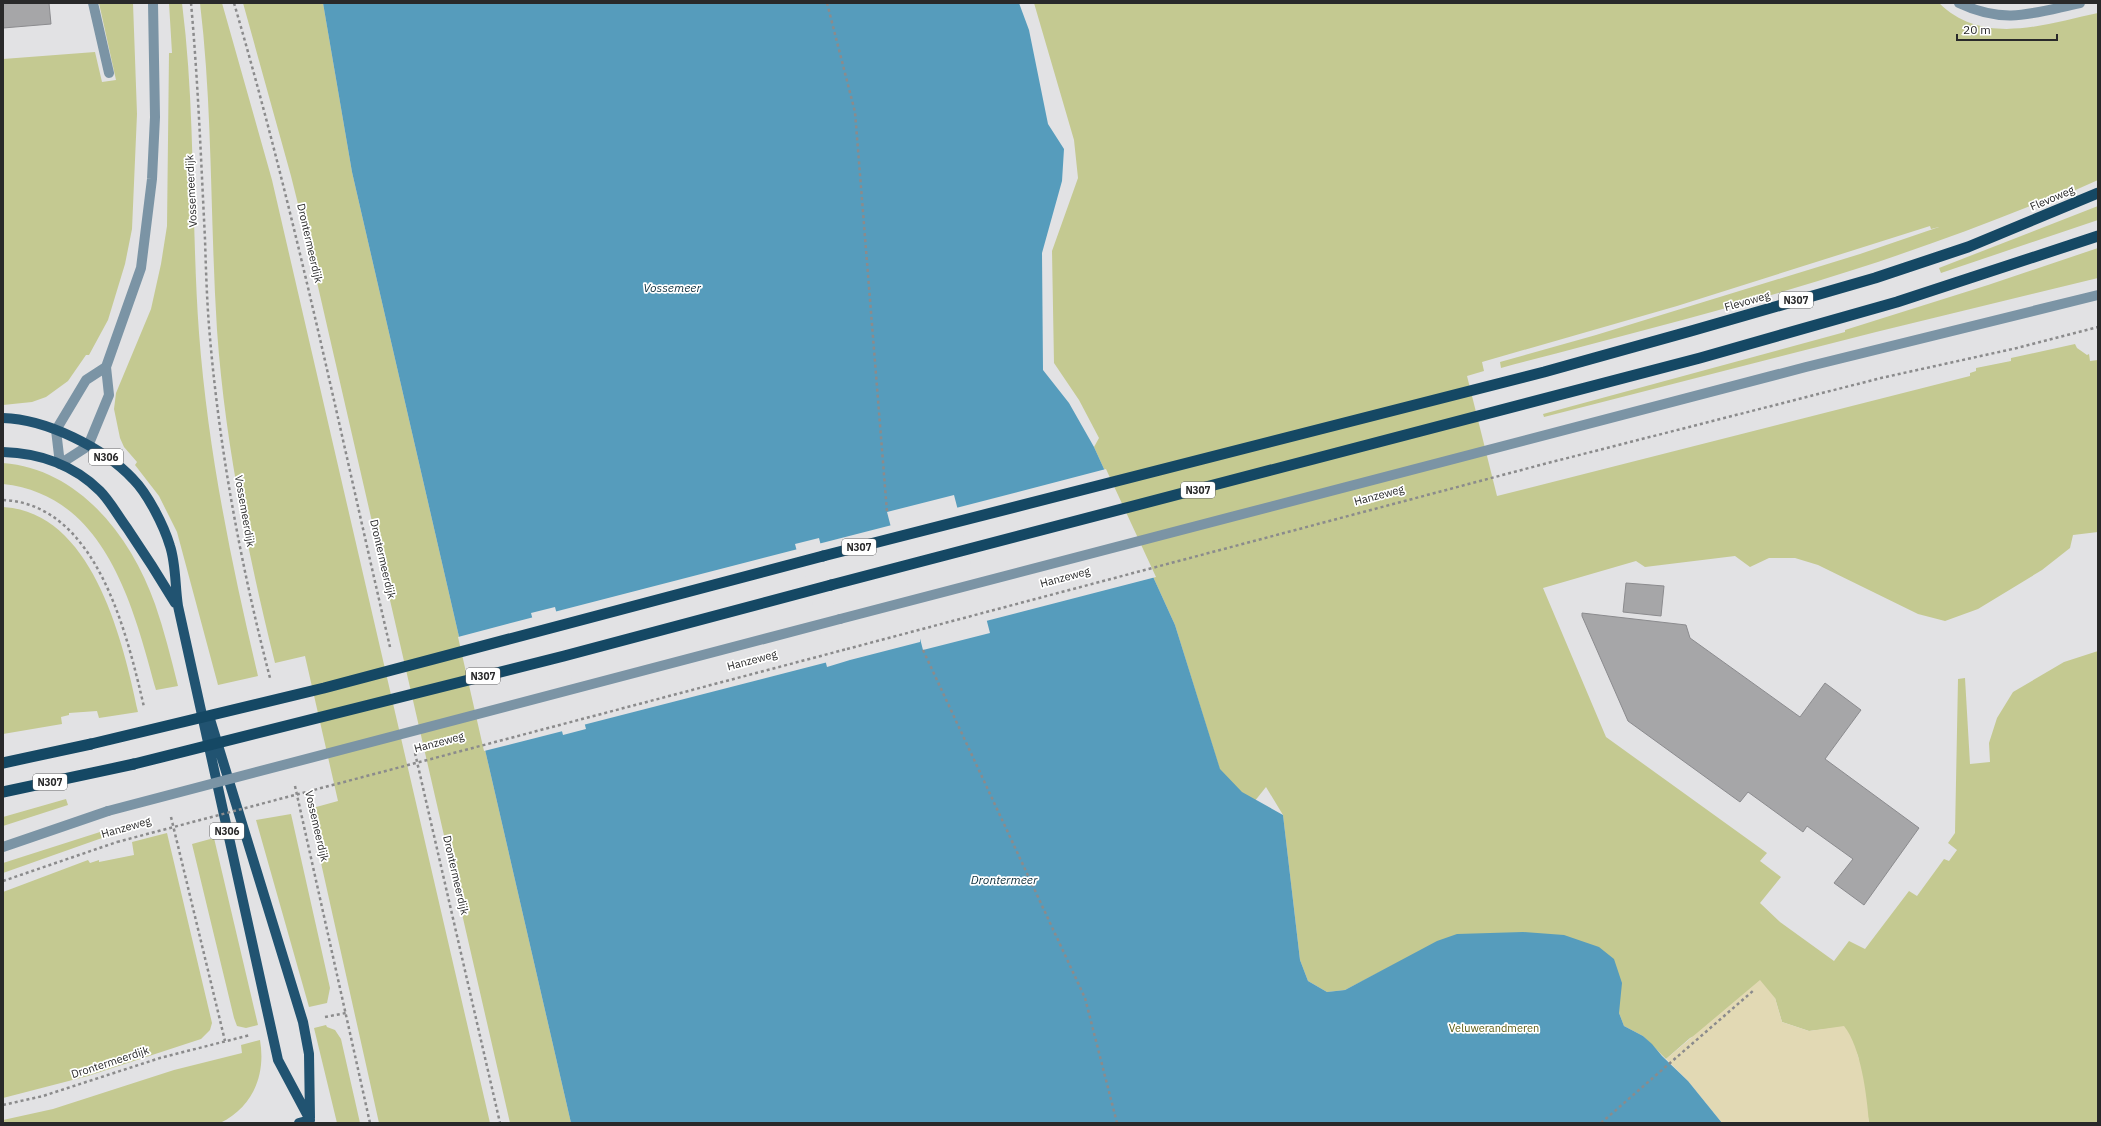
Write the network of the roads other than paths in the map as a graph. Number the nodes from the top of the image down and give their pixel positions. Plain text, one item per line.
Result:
1 (92, 3) edge
2 (153, 3) edge
3 (1959, 3) edge
4 (2080, 3) edge
5 (108, 73) dead end
6 (2098, 193) edge
7 (2098, 236) edge
8 (2098, 295) edge
9 (106, 367) junction
10 (3, 418) edge
11 (56, 430) junction
12 (88, 446) junction
13 (3, 452) edge
14 (60, 464) junction
15 (178, 606) junction
16 (190, 655) junction
17 (3, 763) edge
18 (3, 792) edge
19 (3, 847) edge
20 (310, 1122) edge
21 (298, 1123) edge

1 - 5 street
2 - 9 street
3 - 4 street
6 - 17 highway, Flevoweg / N307, bridge
7 - 18 highway, N307, bridge
8 - 19 street, Hanzeweg, bridge
9 - 11 street
9 - 12 street
10 - 11 main road, N306
11 - 12 main road, N306
11 - 14 street
12 - 14 street
12 - 15 main road, N306
13 - 14 main road, N306
14 - 15 main road, N306
15 - 16 main road, N306
16 - 20 main road, N306
16 - 20 main road, N306
20 - 21 main road

